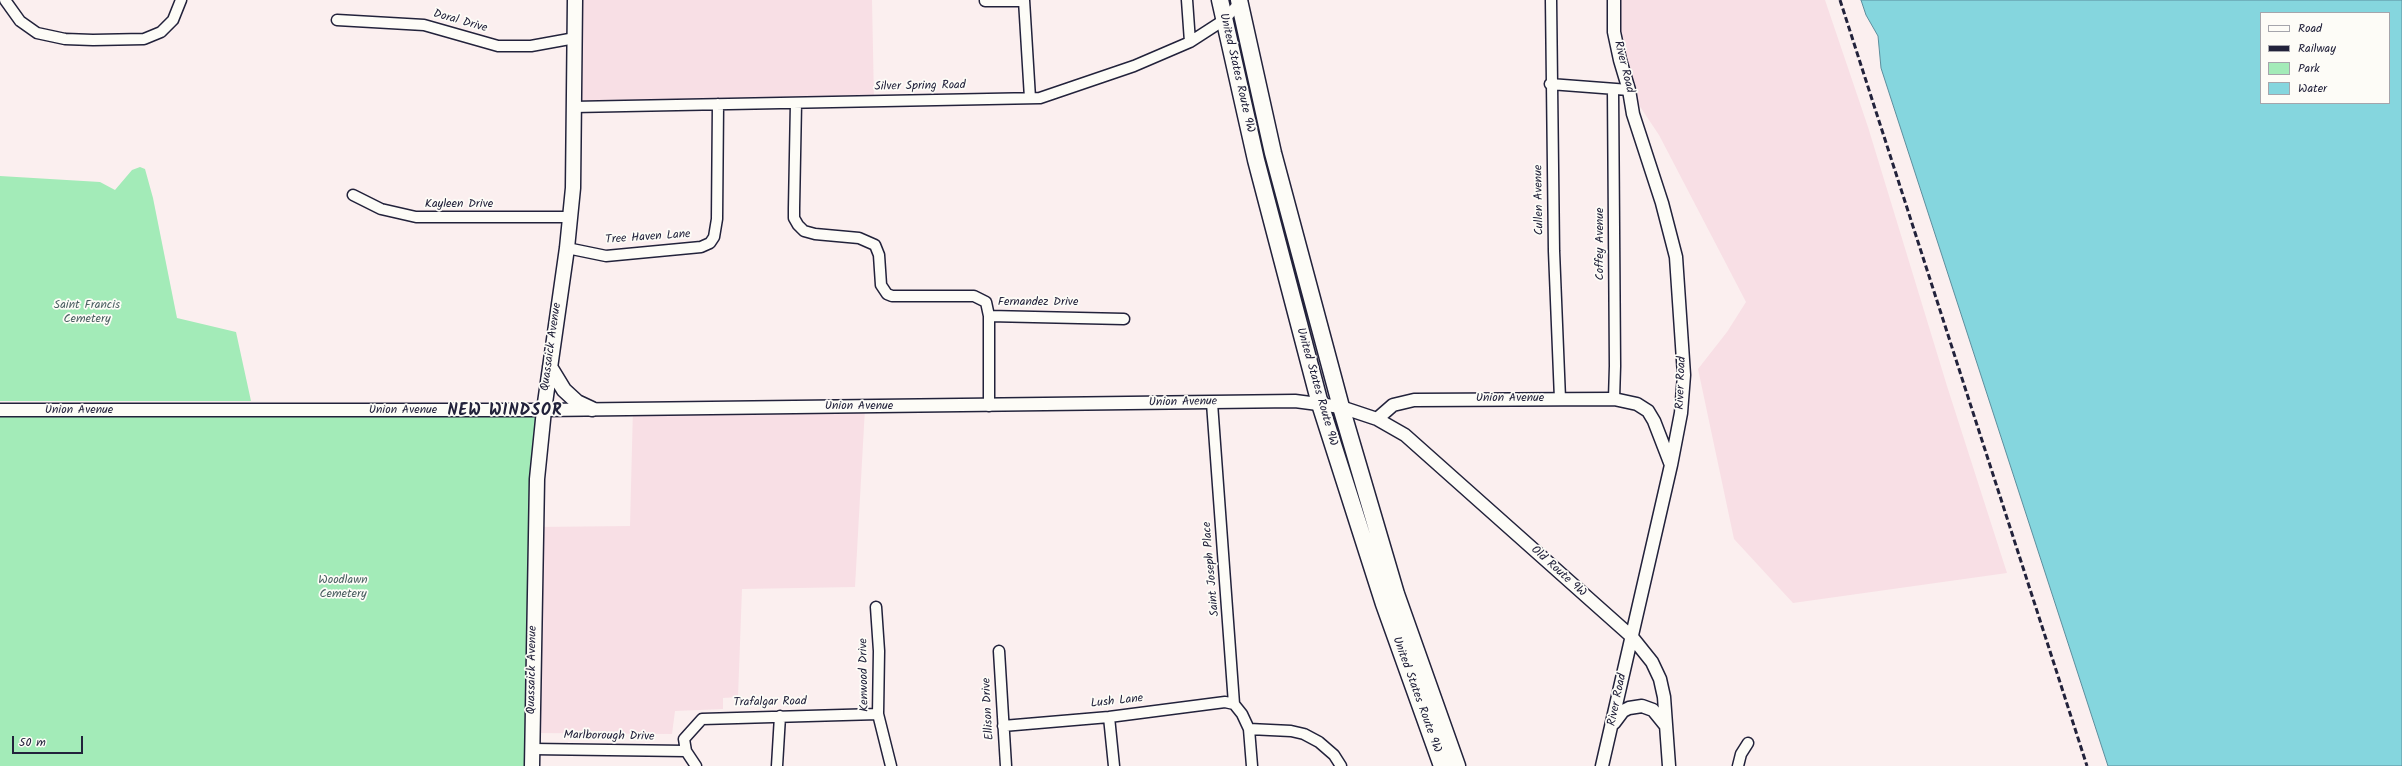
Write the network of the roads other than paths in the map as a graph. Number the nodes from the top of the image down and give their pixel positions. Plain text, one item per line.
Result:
1 (5, 0) edge
2 (181, 0) edge
3 (575, 0) edge
4 (1187, 0) edge
5 (1220, 0) edge
6 (1551, 0) edge
7 (1614, 0) edge
8 (985, 1) edge
9 (1024, 1) edge
10 (1240, 1) edge
11 (337, 20) dead end
12 (1224, 20) junction
13 (574, 38) junction
14 (1190, 42) junction
15 (1550, 84) junction
16 (1613, 90) junction
17 (1629, 90) junction
18 (1030, 98) junction
19 (796, 103) junction
20 (718, 104) junction
21 (573, 107) junction
22 (353, 195) dead end
23 (570, 217) junction
24 (567, 248) junction
25 (989, 316) junction
26 (1124, 319) dead end
27 (550, 368) junction
28 (1560, 399) junction
29 (1614, 399) junction
30 (1212, 403) junction
31 (1320, 404) junction
32 (989, 406) junction
33 (1341, 407) junction
34 (592, 409) junction
35 (0, 410) edge
36 (544, 410) junction
37 (1377, 419) junction
38 (1671, 465) junction
39 (876, 607) dead end
40 (1632, 637) junction
41 (999, 651) dead end
42 (1234, 704) junction
43 (878, 714) junction
44 (780, 716) junction
45 (1109, 717) junction
46 (1613, 724) junction
47 (1003, 726) junction
48 (1666, 727) junction
49 (1249, 729) junction
50 (1748, 743) dead end
51 (532, 749) junction
52 (686, 751) junction
53 (1449, 763) edge
54 (532, 766) edge
55 (696, 766) edge
56 (777, 766) edge
57 (891, 766) edge
58 (1006, 766) edge
59 (1114, 766) edge
60 (1252, 766) edge
61 (1341, 766) edge
62 (1602, 766) edge
63 (1670, 766) edge
64 (1738, 766) edge

1 - 2 street
3 - 13 main road, Quassaick Avenue
4 - 14 street
5 - 12 highway, United States Route 9W
6 - 15 street, Cullen Avenue
7 - 17 street, River Road
8 - 9 street
9 - 18 street
10 - 12 street, Silver Spring Road
10 - 33 highway, United States Route 9W
11 - 13 street, Doral Drive
12 - 14 street, Silver Spring Road
12 - 31 highway, United States Route 9W
13 - 21 main road, Quassaick Avenue
14 - 18 street, Silver Spring Road
15 - 16 street
15 - 28 street, Cullen Avenue
16 - 17 street
16 - 29 street, Coffey Avenue
17 - 38 street, River Road
18 - 19 street, Silver Spring Road
19 - 20 street, Silver Spring Road
19 - 25 street, Fernandez Drive
20 - 21 street, Silver Spring Road
20 - 24 street, Tree Haven Lane
21 - 23 main road, Quassaick Avenue
22 - 23 street, Kayleen Drive
23 - 24 main road, Quassaick Avenue
24 - 27 main road, Quassaick Avenue
25 - 26 street, Fernandez Drive
25 - 32 street
27 - 34 main road
27 - 36 main road, Quassaick Avenue
28 - 29 street, Union Avenue
28 - 37 street, Union Avenue
29 - 38 street, Union Avenue
30 - 31 street, Union Avenue
30 - 32 street, Union Avenue
30 - 42 street, Saint Joseph Place
31 - 33 street, Union Avenue
31 - 53 highway, United States Route 9W
32 - 34 street, Union Avenue
33 - 37 street, Union Avenue
33 - 53 highway, United States Route 9W
34 - 36 street, Union Avenue
35 - 36 street, Union Avenue
36 - 51 main road, Quassaick Avenue
37 - 40 street, Old Route 9W
38 - 40 street, River Road
39 - 43 street, Kenwood Drive
40 - 46 street, River Road
40 - 48 street, Old Route 9W
41 - 47 street, Ellison Drive
42 - 45 street, Lush Lane
42 - 49 street, Saint Joseph Place
43 - 44 street, Trafalgar Road
43 - 57 street, Kenwood Drive
44 - 52 street, Trafalgar Road
44 - 56 street
45 - 47 street, Lush Lane
45 - 59 street
46 - 48 street
46 - 62 street, River Road
47 - 58 street, Ellison Drive
48 - 63 street, Old Route 9W
49 - 60 street
49 - 61 street
50 - 64 street
51 - 52 street, Marlborough Drive
51 - 54 main road, Quassaick Avenue
52 - 55 street

